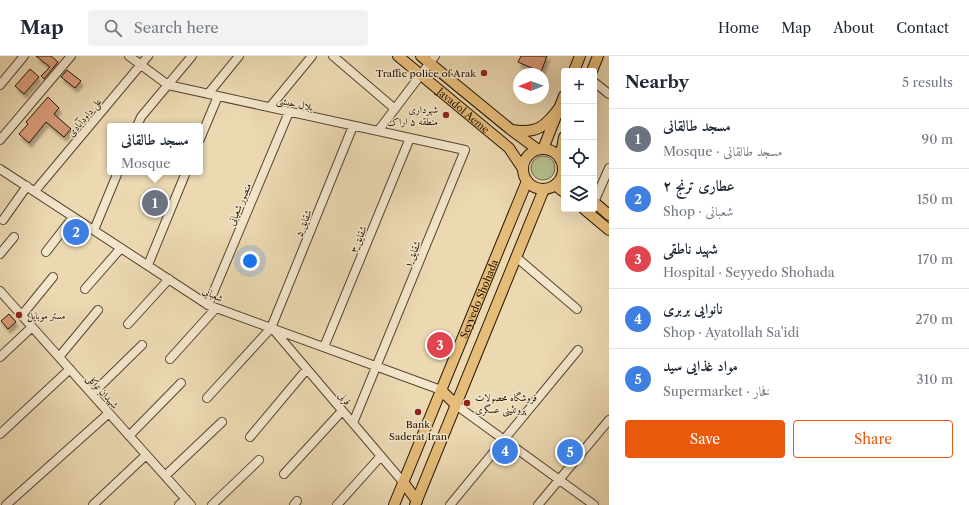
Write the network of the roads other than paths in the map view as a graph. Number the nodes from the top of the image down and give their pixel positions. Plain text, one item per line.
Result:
1 (24, 56) edge
2 (71, 56) edge
3 (129, 56) edge
4 (148, 56) edge
5 (192, 56) edge
6 (239, 56) edge
7 (312, 56) edge
8 (333, 56) edge
9 (398, 56) edge
10 (421, 56) edge
11 (580, 56) edge
12 (598, 56) edge
13 (433, 60) edge
14 (141, 65) junction
15 (575, 68) edge
16 (593, 68) edge
17 (421, 75) junction
18 (597, 84) edge
19 (0, 85) edge
20 (168, 85) junction
21 (208, 94) junction
22 (609, 94) edge
23 (218, 96) junction
24 (561, 104) edge
25 (270, 107) junction
26 (560, 107) junction
27 (395, 109) junction
28 (289, 112) junction
29 (138, 123) edge
30 (354, 126) junction
31 (510, 130) junction
32 (378, 131) junction
33 (203, 132) edge
34 (410, 138) junction
35 (0, 140) edge
36 (563, 140) edge
37 (540, 149) junction
38 (465, 150) joint
39 (560, 158) junction
40 (561, 161) edge
41 (0, 168) edge
42 (609, 168) edge
43 (523, 169) junction
44 (117, 175) edge
45 (185, 175) edge
46 (561, 178) edge
47 (527, 181) junction
48 (555, 184) junction
49 (27, 186) junction
50 (544, 189) junction
51 (561, 189) edge
52 (34, 191) junction
53 (597, 195) edge
54 (597, 205) edge
55 (588, 212) edge
56 (609, 215) edge
57 (74, 217) junction
58 (3, 220) dead end
59 (94, 230) junction
60 (609, 230) edge
61 (14, 237) dead end
62 (121, 248) junction
63 (46, 252) dead end
64 (0, 254) edge
65 (516, 257) junction
66 (148, 265) junction
67 (53, 277) dead end
68 (169, 279) junction
69 (85, 289) dead end
70 (0, 291) edge
71 (212, 306) junction
72 (98, 310) dead end
73 (577, 310) dead end
74 (22, 315) junction
75 (128, 324) dead end
76 (32, 327) junction
77 (271, 328) junction
78 (142, 345) dead end
79 (324, 347) junction
80 (578, 350) dead end
81 (0, 357) edge
82 (59, 357) junction
83 (170, 359) dead end
84 (377, 366) junction
85 (70, 369) junction
86 (307, 369) junction
87 (181, 382) dead end
88 (441, 390) junction
89 (92, 394) junction
90 (207, 398) dead end
91 (456, 405) junction
92 (342, 411) junction
93 (108, 413) junction
94 (609, 420) edge
95 (222, 422) dead end
96 (353, 423) junction
97 (0, 434) edge
98 (129, 436) junction
99 (250, 437) dead end
100 (504, 440) junction
101 (146, 455) junction
102 (381, 456) junction
103 (259, 460) dead end
104 (284, 474) dead end
105 (165, 476) junction
106 (559, 480) junction
107 (403, 482) junction
108 (185, 503) edge
109 (419, 504) edge
110 (6, 505) edge
111 (93, 505) edge
112 (212, 505) edge
113 (337, 505) edge
114 (394, 505) edge
115 (450, 505) edge
116 (538, 505) edge
117 (594, 505) edge

1 - 19 street
2 - 35 street
3 - 14 street, بلال حبشی
4 - 14 street, علی داودآبادی
5 - 20 street
6 - 21 street
7 - 25 street
8 - 27 street
9 - 17 main road, Javadol Aeme
10 - 13 main road, Javadol Aeme
11 - 15 main road
12 - 16 main road
13 - 17 street
13 - 31 main road, Javadol Aeme
14 - 20 street, بلال حبشی
14 - 52 street, علی داودآبادی
17 - 27 street
17 - 43 main road, Javadol Aeme
18 - 22 street
20 - 21 street, بلال حبشی
20 - 29 street
21 - 23 street, بلال حبشی
23 - 25 street, بلال حبشی
23 - 33 street
24 - 26 main road
25 - 28 street, بلال حبشی
26 - 31 main road
26 - 37 main road
27 - 32 street
28 - 30 street, بلال حبشی
28 - 71 street, منصور شعبانی
30 - 32 street, بلال حبشی
30 - 77 street, شقایق ۵
31 - 37 main road, Javadol Aeme
32 - 34 street, بلال حبشی
34 - 38 street, بلال حبشی
34 - 79 street, شقایق ۳
36 - 39 main road
37 - 39 main road
37 - 43 main road
38 - 84 street, شقایق ۱
39 - 40 main road
41 - 49 street, شعبانی
42 - 53 street
43 - 47 main road
44 - 59 street
45 - 66 street
46 - 48 main road
47 - 50 main road
47 - 88 main road, Seyyedo Shohada
48 - 50 main road
48 - 51 main road
49 - 52 street, شعبانی
49 - 58 street
50 - 65 main road, Seyyedo Shohada
52 - 57 street, شعبانی
54 - 56 main road
55 - 60 main road
57 - 59 street, شعبانی
57 - 63 street
59 - 62 street, شعبانی
61 - 64 street
62 - 66 street, شعبانی
62 - 69 street
65 - 73 street
65 - 91 main road, Seyyedo Shohada
66 - 68 street, شعبانی
67 - 74 street
68 - 71 street, شعبانی
68 - 75 street
70 - 74 street, شهیدان توکلی
71 - 77 street, شعبانی
71 - 83 street, منصور شعبانی
72 - 82 street
74 - 76 street, شهیدان توکلی
76 - 81 street
76 - 82 street, شهیدان توکلی
77 - 79 street, شعبانی
77 - 86 street, قرنی
77 - 90 street
78 - 89 street
79 - 84 street, شعبانی
80 - 100 street
82 - 85 street, شهیدان توکلی
84 - 88 street, شعبانی
84 - 96 street, شقایق ۱
85 - 89 street, شهیدان توکلی
85 - 97 street
86 - 92 street, قرنی
86 - 99 street
87 - 98 street
88 - 91 main road
88 - 107 main road, Seyyedo Shohada
89 - 93 street, شهیدان توکلی
91 - 100 street
91 - 109 main road, Seyyedo Shohada
92 - 96 street, قرنی
92 - 104 street
93 - 98 street, شهیدان توکلی
93 - 110 street
94 - 106 street
95 - 105 street
96 - 102 street, قرنی
98 - 101 street, شهیدان توکلی
100 - 106 street
100 - 115 street
101 - 105 street, شهیدان توکلی
101 - 111 street
102 - 107 street, قرنی
102 - 113 street
103 - 112 street
105 - 108 street, شهیدان توکلی
106 - 116 street
106 - 117 street
107 - 109 main road
107 - 114 main road, Seyyedo Shohada

